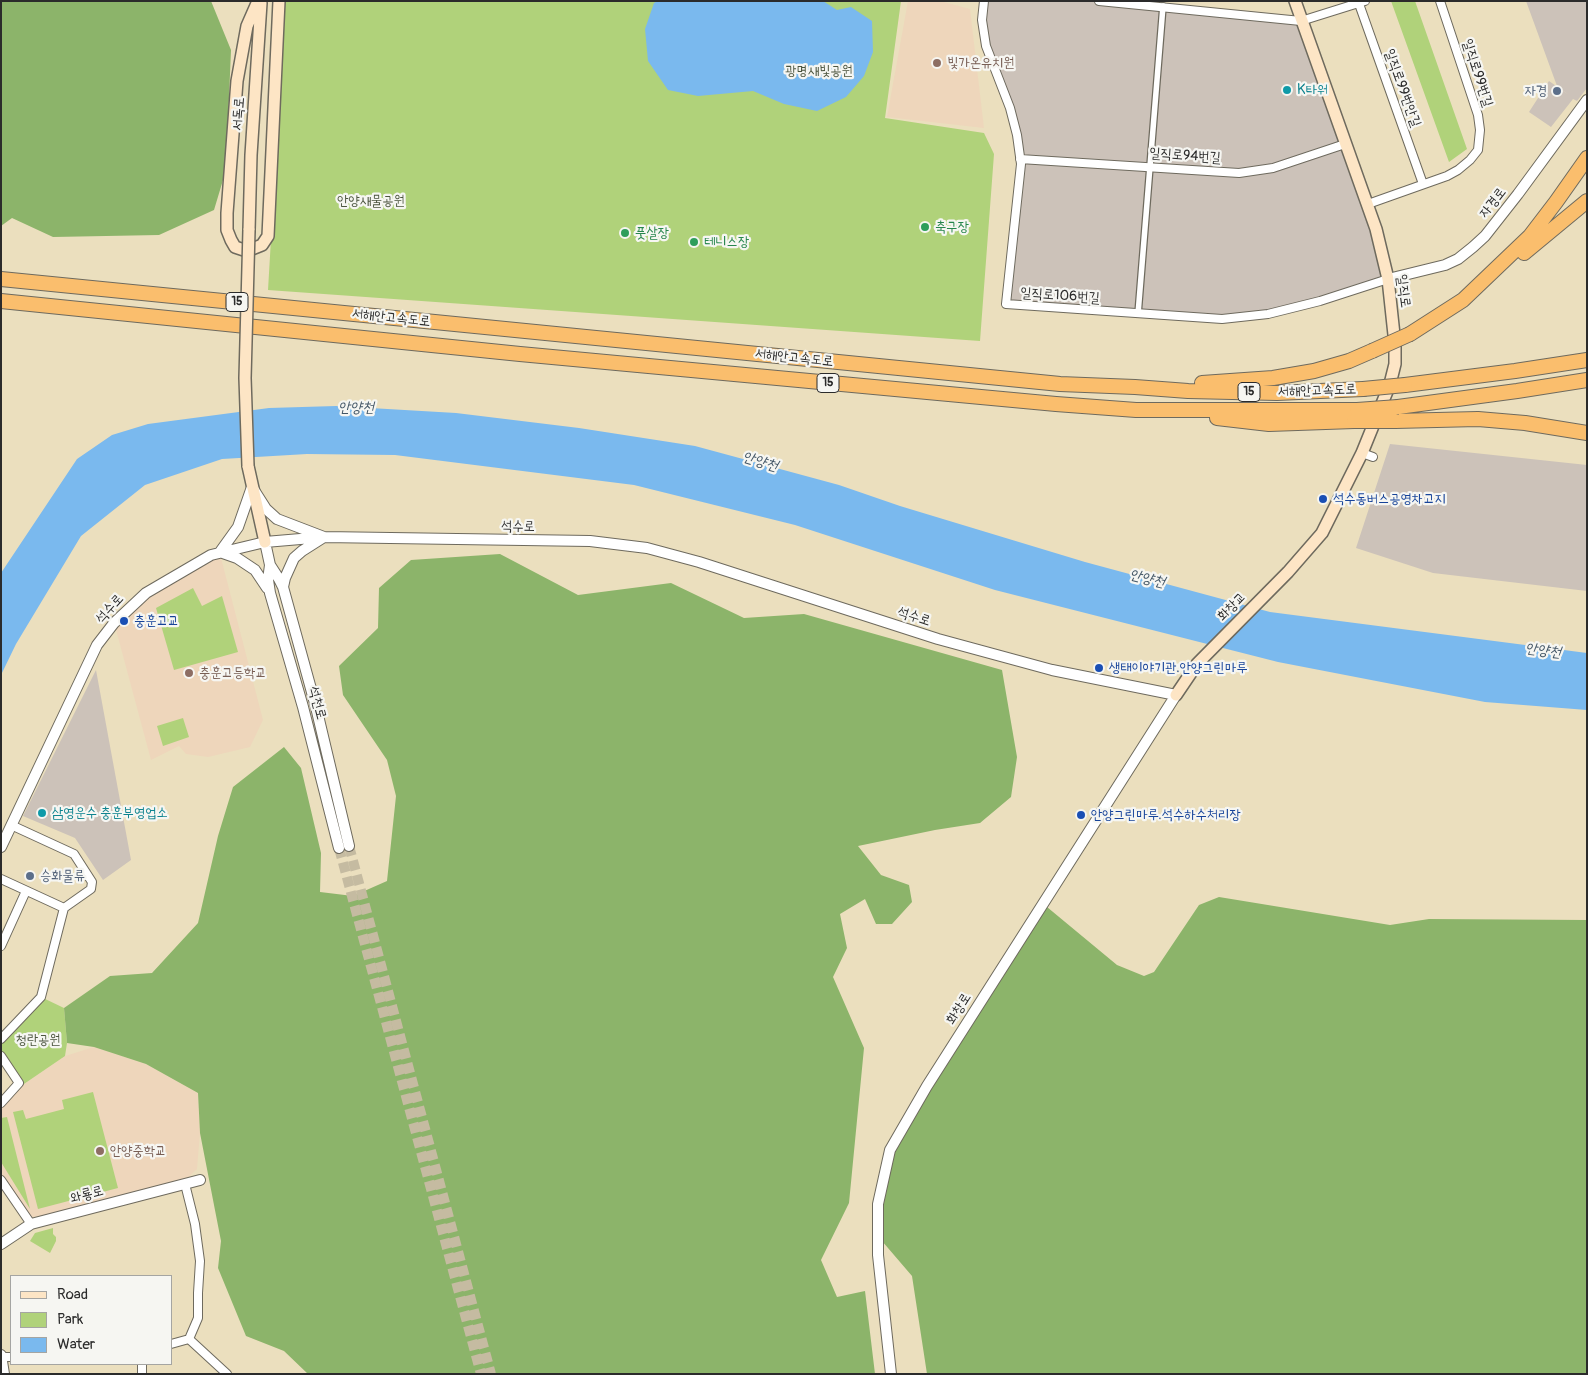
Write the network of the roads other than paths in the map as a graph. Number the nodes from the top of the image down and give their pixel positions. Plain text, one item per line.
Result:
1 (259, 1) edge
2 (279, 1) edge
3 (984, 1) edge
4 (1099, 1) edge
5 (1295, 1) edge
6 (1440, 1) edge
7 (1360, 2) edge
8 (1163, 6) junction
9 (1301, 21) junction
10 (1587, 100) edge
11 (1345, 144) junction
12 (1587, 158) edge
13 (1020, 159) junction
14 (1151, 166) junction
15 (1423, 184) junction
16 (1587, 201) edge
17 (1368, 204) junction
18 (1, 279) edge
19 (1388, 279) junction
20 (1463, 300) junction
21 (1, 302) edge
22 (1138, 314) junction
23 (1587, 360) edge
24 (1587, 380) edge
25 (1135, 387) junction
26 (1355, 415) junction
27 (1587, 433) edge
28 (248, 466) joint
29 (252, 487) junction
30 (324, 537) junction
31 (265, 542) junction
32 (220, 552) junction
33 (270, 565) junction
34 (1288, 572) joint
35 (283, 587) junction
36 (270, 593) junction
37 (1176, 695) junction
38 (11, 825) junction
39 (1, 847) edge
40 (1, 879) edge
41 (26, 891) junction
42 (64, 908) junction
43 (1, 946) edge
44 (1, 1039) edge
45 (1, 1056) edge
46 (1, 1103) edge
47 (1, 1180) edge
48 (200, 1180) dead end
49 (185, 1184) junction
50 (31, 1224) junction
51 (1, 1244) edge
52 (189, 1339) junction
53 (172, 1344) edge
54 (5, 1356) edge
55 (4, 1374) edge
56 (227, 1374) edge
57 (891, 1374) edge

1 - 2 main road
1 - 28 main road, 서독로, bridge
3 - 13 street, 일직로106번길
4 - 8 street
5 - 9 main road, 일직로
6 - 15 street, 일직로99번길
7 - 9 street
7 - 15 street, 일직로99번안길
8 - 9 street
8 - 14 street
9 - 11 main road, 일직로
10 - 19 street, 자경로
11 - 14 street, 일직로94번길
11 - 17 main road, 일직로
12 - 20 highway
13 - 14 street, 일직로94번길
13 - 22 street, 일직로106번길
14 - 22 street
15 - 17 street, 일직로99번길
16 - 20 highway
17 - 19 main road, 일직로
18 - 25 highway, 서해안고속도로 / 15
19 - 22 street, 일직로106번길
19 - 34 main road, 일직로
20 - 25 highway, bridge
21 - 26 highway, 서해안고속도로 / 15
23 - 25 highway, 서해안고속도로 / 15, bridge
24 - 26 highway, 서해안고속도로 / 15, bridge
26 - 27 highway, bridge
28 - 29 main road, 석천로
29 - 30 street
29 - 31 main road, 석천로
29 - 32 street
30 - 31 street, 석수로
30 - 35 street
30 - 37 street, 석수로
31 - 32 street, 석수로
31 - 33 street, 석천로
32 - 36 street
32 - 38 street, 석수로
33 - 35 street, 석천로
33 - 36 street, 석천로
34 - 37 main road, 화창교
35 - 36 street, 석천로
37 - 57 street, 화창로
38 - 39 street, 석수로
38 - 42 street
40 - 41 street
41 - 42 street
41 - 43 street
42 - 44 street
45 - 46 street
47 - 50 street
48 - 49 street, 와룡로
49 - 50 street, 와룡로
49 - 52 street
50 - 51 street, 와룡로
52 - 53 street
52 - 56 street
54 - 55 street

